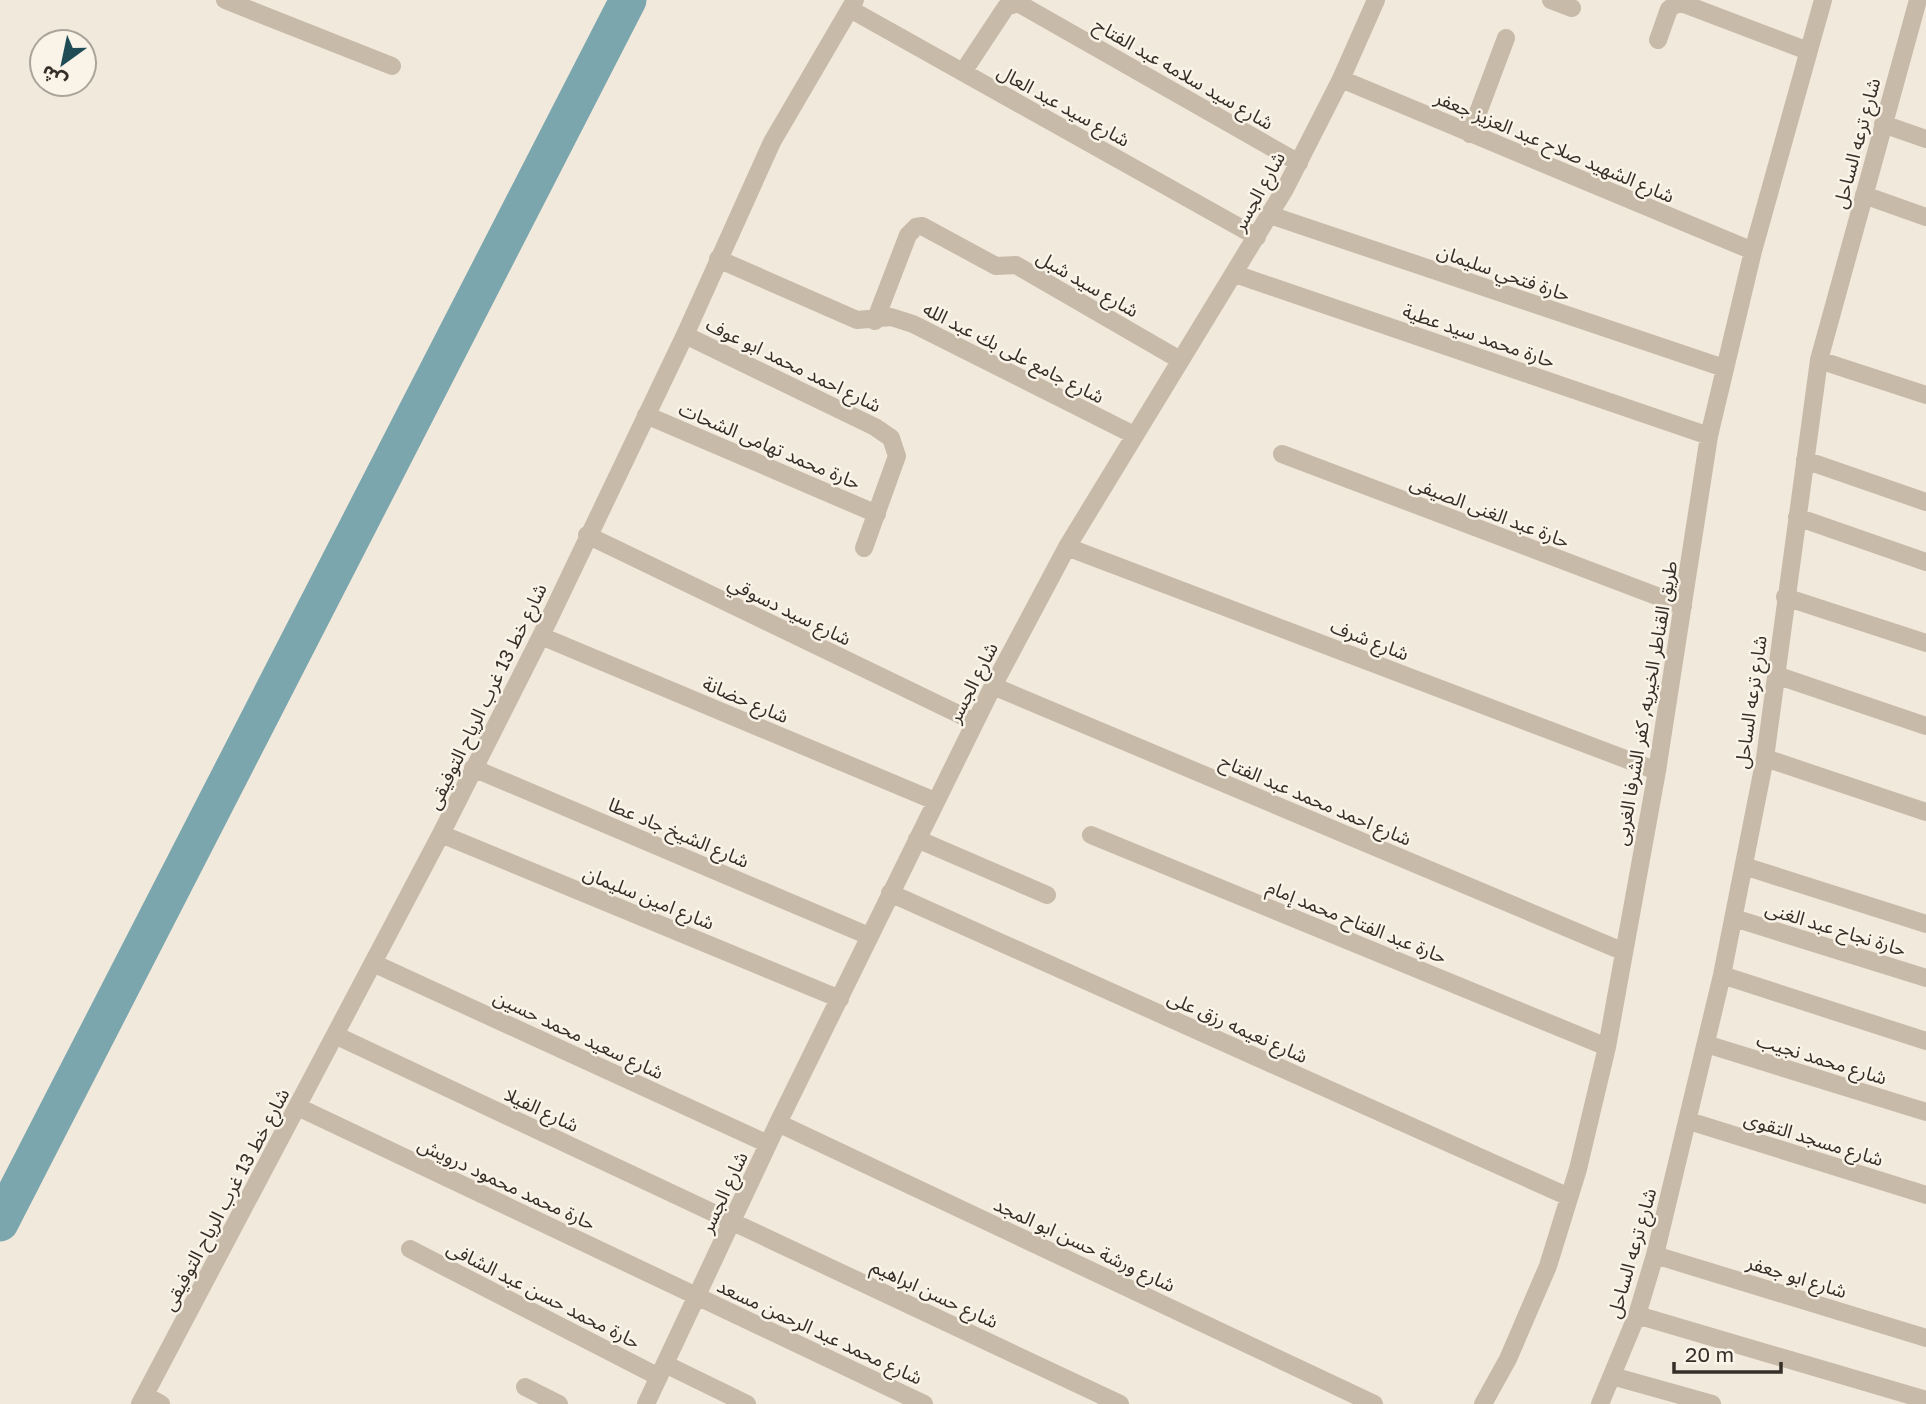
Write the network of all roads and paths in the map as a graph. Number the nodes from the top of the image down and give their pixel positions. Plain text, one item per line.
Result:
1 (225, 0) edge
2 (1376, 0) edge
3 (1551, 0) edge
4 (1823, 0) edge
5 (1918, 0) edge
6 (852, 4) edge
7 (1572, 8) dead end
8 (1506, 37) dead end
9 (1658, 40) dead end
10 (1808, 51) junction
11 (392, 66) dead end
12 (963, 72) junction
13 (1341, 79) junction
14 (1883, 124) junction
15 (1470, 134) junction
16 (1926, 139) edge
17 (1299, 163) junction
18 (1864, 195) junction
19 (1270, 215) junction
20 (1926, 217) edge
21 (1257, 237) junction
22 (1753, 251) junction
23 (718, 258) junction
24 (1235, 274) junction
25 (875, 321) junction
26 (685, 335) junction
27 (1180, 360) junction
28 (1819, 360) junction
29 (1724, 368) junction
30 (1926, 395) edge
31 (646, 415) junction
32 (1134, 435) junction
33 (1709, 436) junction
34 (1282, 454) dead end
35 (1805, 460) junction
36 (1926, 502) edge
37 (877, 513) junction
38 (1797, 517) junction
39 (587, 535) junction
40 (1067, 547) junction
41 (864, 548) dead end
42 (1926, 562) edge
43 (1785, 597) junction
44 (1683, 606) junction
45 (541, 636) junction
46 (1926, 643) edge
47 (1776, 675) junction
48 (993, 686) junction
49 (975, 722) junction
50 (1926, 726) edge
51 (1765, 758) junction
52 (473, 768) junction
53 (1657, 771) junction
54 (935, 801) junction
55 (1926, 812) edge
56 (441, 834) junction
57 (1091, 835) dead end
58 (917, 839) junction
59 (1744, 866) junction
60 (890, 893) junction
61 (1046, 895) dead end
62 (1734, 918) junction
63 (1926, 924) edge
64 (869, 936) junction
65 (1622, 951) junction
66 (373, 963) junction
67 (1722, 975) junction
68 (1926, 978) edge
69 (840, 999) junction
70 (335, 1035) junction
71 (1926, 1041) edge
72 (1706, 1044) junction
73 (1607, 1047) junction
74 (298, 1107) junction
75 (1926, 1112) edge
76 (1689, 1121) junction
77 (778, 1123) junction
78 (768, 1144) junction
79 (1926, 1195) edge
80 (1569, 1197) junction
81 (733, 1221) junction
82 (410, 1249) dead end
83 (1656, 1255) junction
84 (698, 1297) junction
85 (1637, 1315) junction
86 (1926, 1338) edge
87 (662, 1370) junction
88 (1612, 1376) junction
89 (525, 1387) dead end
90 (143, 1399) edge
91 (1926, 1399) edge
92 (161, 1404) edge
93 (559, 1404) edge
94 (646, 1404) edge
95 (747, 1404) edge
96 (924, 1404) edge
97 (1120, 1404) edge
98 (1374, 1404) edge
99 (1483, 1404) edge
100 (1600, 1404) edge
101 (1712, 1404) edge

1 - 11 street
2 - 13 street, شارع الجسر
3 - 7 street
4 - 10 street, طريق القناطر الخيريه, كفر الشرفا الغربى
5 - 14 street, شارع ترعه الساحل
6 - 12 street, شارع سيد عبد العال
6 - 23 street, شارع خط 13 غرب الرياح التوفيقى
8 - 15 street
9 - 10 street
10 - 22 street, طريق القناطر الخيريه, كفر الشرفا الغربى
12 - 17 street, شارع سيد سلامه عبد الفتاح
12 - 21 street, شارع سيد عبد العال
13 - 15 street, شارع الشهيد صلاح عبد العزيز جعفر
13 - 17 street, شارع الجسر
14 - 16 street
14 - 18 street, شارع ترعه الساحل
15 - 22 street, شارع الشهيد صلاح عبد العزيز جعفر
17 - 19 street, شارع الجسر
18 - 20 street
18 - 28 street, شارع ترعه الساحل
19 - 21 street, شارع الجسر
19 - 29 street, حارة فتحي سليمان
21 - 24 street, شارع الجسر
22 - 29 street, طريق القناطر الخيريه, كفر الشرفا الغربى
23 - 25 street, شارع جامع على بك عبد الله
23 - 26 street, شارع خط 13 غرب الرياح التوفيقى
24 - 27 street, شارع الجسر
24 - 33 street, حارة محمد سيد عطية
25 - 27 street, شارع سيد شبل
25 - 32 street, شارع جامع على بك عبد الله
26 - 31 street, شارع خط 13 غرب الرياح التوفيقى
26 - 37 street, شارع احمد محمد ابو عوف
27 - 32 street, شارع الجسر
28 - 30 street
28 - 35 street, شارع ترعه الساحل
29 - 33 street, طريق القناطر الخيريه, كفر الشرفا الغربى
31 - 37 street, حارة محمد تهامى الشحات
31 - 39 street, شارع خط 13 غرب الرياح التوفيقى
32 - 40 street, شارع الجسر
33 - 44 street, طريق القناطر الخيريه, كفر الشرفا الغربى
34 - 44 street, حارة عبد الغنى الصيفى
35 - 36 street
35 - 38 street, شارع ترعه الساحل
37 - 41 street, شارع احمد محمد ابو عوف
38 - 42 street
38 - 43 street, شارع ترعه الساحل
39 - 45 street, شارع خط 13 غرب الرياح التوفيقى
39 - 49 street, شارع سيد دسوقي
40 - 48 street, شارع الجسر
40 - 53 street, شارع شرف
43 - 46 street
43 - 47 street, شارع ترعه الساحل
44 - 53 street, طريق القناطر الخيريه, كفر الشرفا الغربى
45 - 52 street, شارع خط 13 غرب الرياح التوفيقى
45 - 54 street, شارع حضانة
47 - 50 street
47 - 51 street, شارع ترعه الساحل
48 - 49 street, شارع الجسر
48 - 65 street, شارع احمد محمد عبد الفتاح
49 - 54 street, شارع الجسر
51 - 55 street
51 - 59 street, شارع ترعه الساحل
52 - 56 street, شارع خط 13 غرب الرياح التوفيقى
52 - 64 street, شارع الشيخ جاد عطا
53 - 65 street, طريق القناطر الخيريه, كفر الشرفا الغربى
54 - 58 street, شارع الجسر
56 - 66 street, شارع خط 13 غرب الرياح التوفيقى
56 - 69 street, شارع امين سليمان
57 - 73 street, حارة عبد الفتاح محمد إمام
58 - 60 street, شارع الجسر
58 - 61 street
59 - 62 street, شارع ترعه الساحل
59 - 63 street
60 - 64 street, شارع الجسر
60 - 80 street, شارع نعيمه رزق على
62 - 67 street, شارع ترعه الساحل
62 - 68 street, حارة نجاح عبد الغنى
64 - 69 street, شارع الجسر
65 - 73 street, طريق القناطر الخيريه, كفر الشرفا الغربى
66 - 70 street, شارع خط 13 غرب الرياح التوفيقى
66 - 78 street, شارع سعيد محمد حسين
67 - 71 street
67 - 72 street, شارع ترعه الساحل
69 - 77 street, شارع الجسر
70 - 74 street, شارع خط 13 غرب الرياح التوفيقى
70 - 81 street, شارع الفيلا
72 - 75 street, شارع محمد نجيب
72 - 76 street, شارع ترعه الساحل
73 - 80 street, طريق القناطر الخيريه, كفر الشرفا الغربى
74 - 84 street, حارة محمد محمود درويش
74 - 90 street, شارع خط 13 غرب الرياح التوفيقى
76 - 79 street, شارع مسجد التقوى
76 - 83 street, شارع ترعه الساحل
77 - 78 street, شارع الجسر
77 - 98 street, شارع ورشة حسن ابو المجد
78 - 81 street, شارع الجسر
80 - 99 street, طريق القناطر الخيريه, كفر الشرفا الغربى
81 - 84 street, شارع الجسر
81 - 97 street, شارع حسن ابراهيم
82 - 87 street, حارة محمد حسن عبد الشافى
83 - 85 street, شارع ترعه الساحل
83 - 86 street, شارع ابو جعفر
84 - 87 street, شارع الجسر
84 - 96 street, شارع محمد عبد الرحمن مسعد
85 - 88 street, شارع ترعه الساحل
85 - 91 street
87 - 94 street, شارع الجسر
87 - 95 street, حارة محمد حسن عبد الشافى
88 - 100 street, شارع ترعه الساحل
88 - 101 street
89 - 93 street
90 - 92 street

